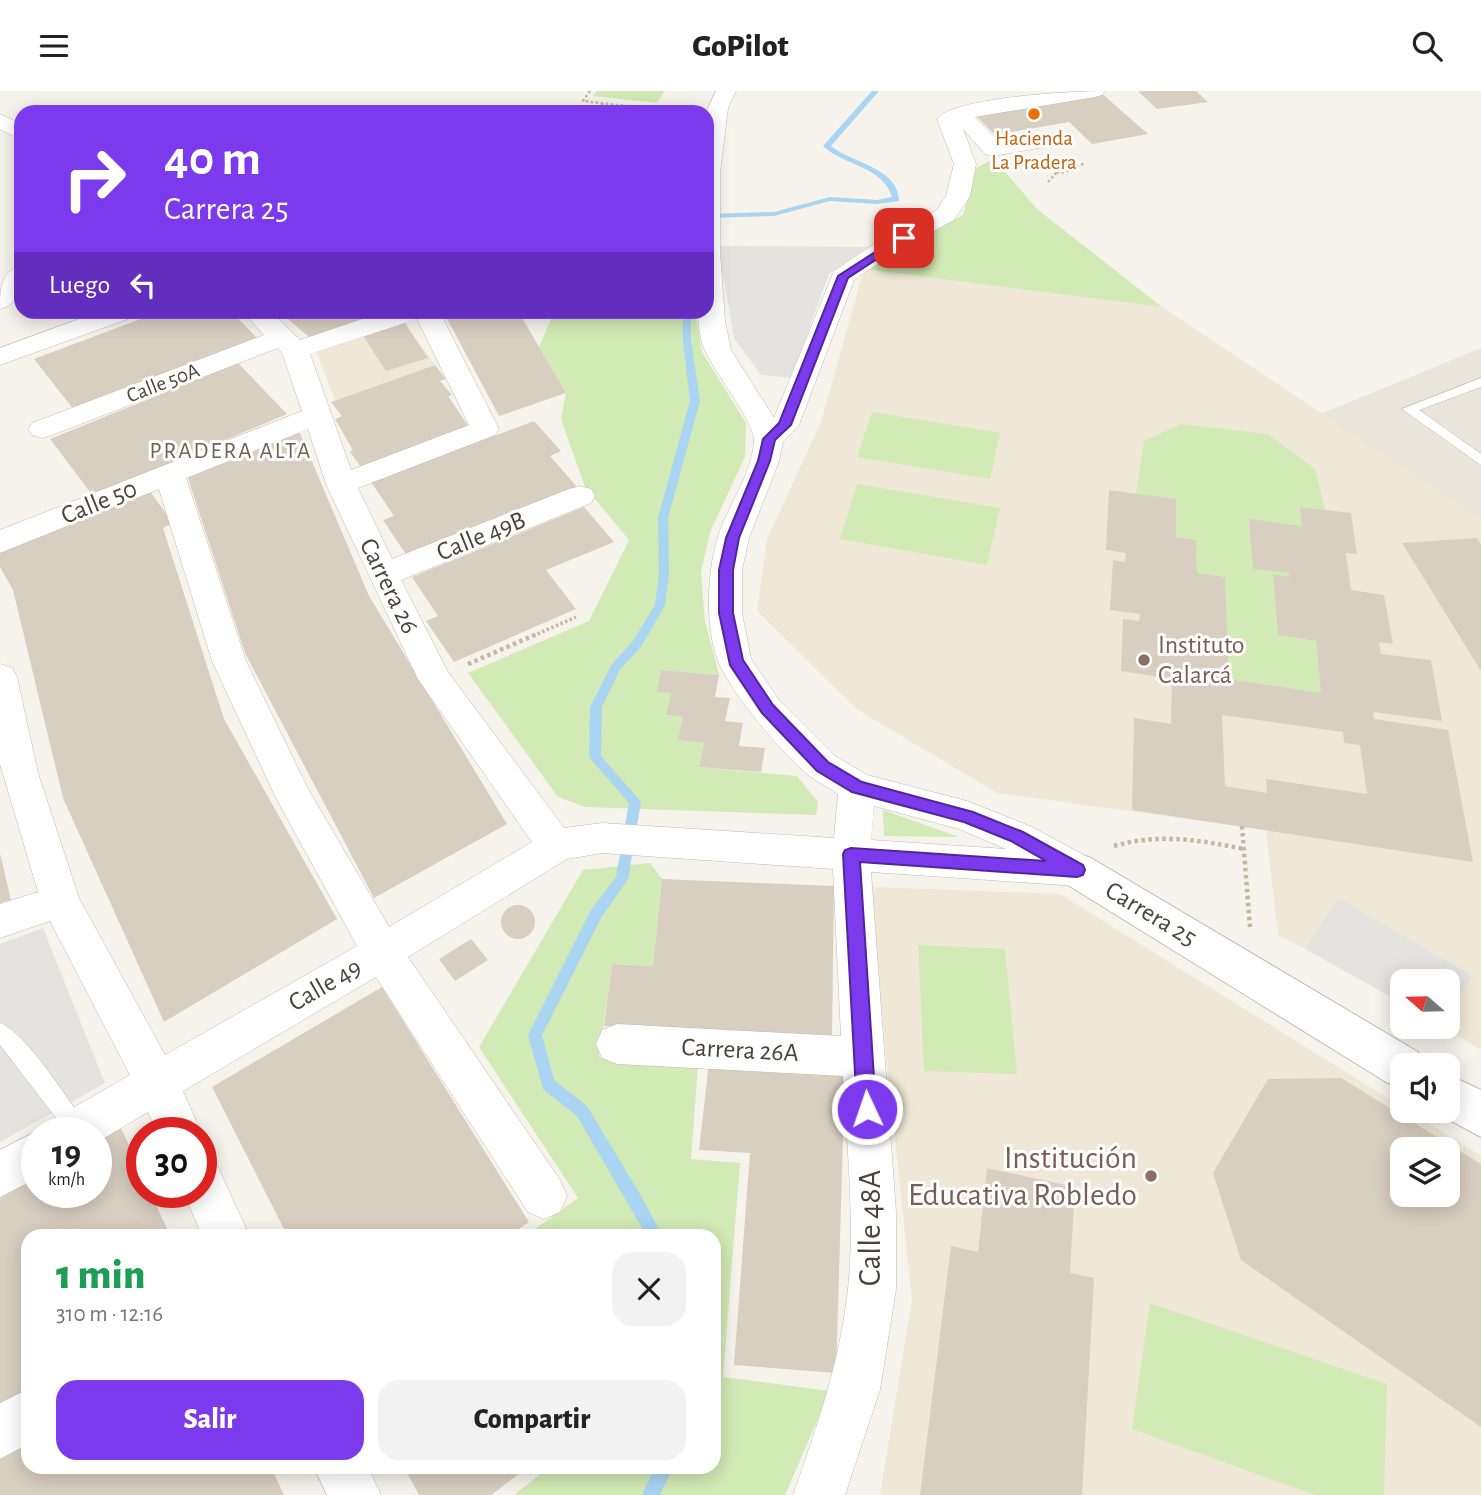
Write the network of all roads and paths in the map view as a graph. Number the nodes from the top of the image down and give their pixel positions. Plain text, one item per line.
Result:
1 (590, 91) edge
2 (726, 91) edge
3 (1095, 91) edge
4 (603, 103) joint
5 (618, 105) edge
6 (960, 113) junction
7 (714, 114) edge
8 (1042, 141) dead end
9 (1085, 163) dead end
10 (1072, 169) dead end
11 (1057, 172) dead end
12 (1048, 183) dead end
13 (14, 283) edge
14 (0, 301) edge
15 (105, 319) edge
16 (264, 319) edge
17 (383, 319) edge
18 (430, 319) edge
19 (714, 319) edge
20 (289, 343) junction
21 (0, 357) edge
22 (1481, 382) edge
23 (316, 415) junction
24 (42, 429) dead end
25 (769, 439) junction
26 (1481, 461) edge
27 (170, 474) junction
28 (341, 484) junction
29 (580, 496) dead end
30 (0, 542) edge
31 (383, 575) junction
32 (576, 617) dead end
33 (0, 677) edge
34 (435, 679) junction
35 (857, 787) junction
36 (1242, 826) dead end
37 (579, 841) junction
38 (1244, 849) junction
39 (851, 854) junction
40 (1077, 870) junction
41 (60, 901) junction
42 (0, 921) edge
43 (1251, 935) dead end
44 (382, 952) junction
45 (0, 1032) edge
46 (617, 1044) dead end
47 (864, 1057) junction
48 (1390, 1060) edge
49 (157, 1083) junction
50 (1460, 1103) edge
51 (1481, 1115) edge
52 (66, 1117) edge
53 (100, 1117) edge
54 (172, 1117) edge
55 (21, 1163) edge
56 (0, 1175) edge
57 (544, 1196) dead end
58 (214, 1208) edge
59 (223, 1229) edge
60 (21, 1419) edge
61 (0, 1433) edge
62 (818, 1495) edge

1 - 4 path
2 - 7 street
3 - 6 street
4 - 5 path
6 - 8 street
6 - 25 street
9 - 10 path
11 - 12 path
13 - 14 street
15 - 21 street
16 - 20 street, Carrera 26
17 - 20 street, Calle 50A
18 - 28 street
19 - 25 street
20 - 23 street, Carrera 26
20 - 24 street, Calle 50A
22 - 26 lane
23 - 27 street, Calle 50
23 - 28 street, Carrera 26
25 - 35 street
27 - 30 street, Calle 50
27 - 44 street
28 - 31 street, Carrera 26
29 - 31 street, Calle 49B
31 - 34 street, Carrera 26
32 - 34 path
33 - 41 street
34 - 37 street, Carrera 26
35 - 39 street, Calle 48A
35 - 40 street
36 - 38 path
37 - 39 street, Carrera 25
37 - 44 street, Calle 49
38 - 40 path
38 - 43 path
39 - 40 street, Carrera 25
39 - 47 street, Calle 48A
40 - 48 street, Carrera 25
41 - 42 street
41 - 49 street
44 - 49 street, Calle 49
44 - 57 street
45 - 52 lane
46 - 47 street, Carrera 26A
47 - 62 street, Calle 48A
49 - 53 street, Calle 49
49 - 54 street
50 - 51 street
55 - 56 street
58 - 59 street
60 - 61 street

